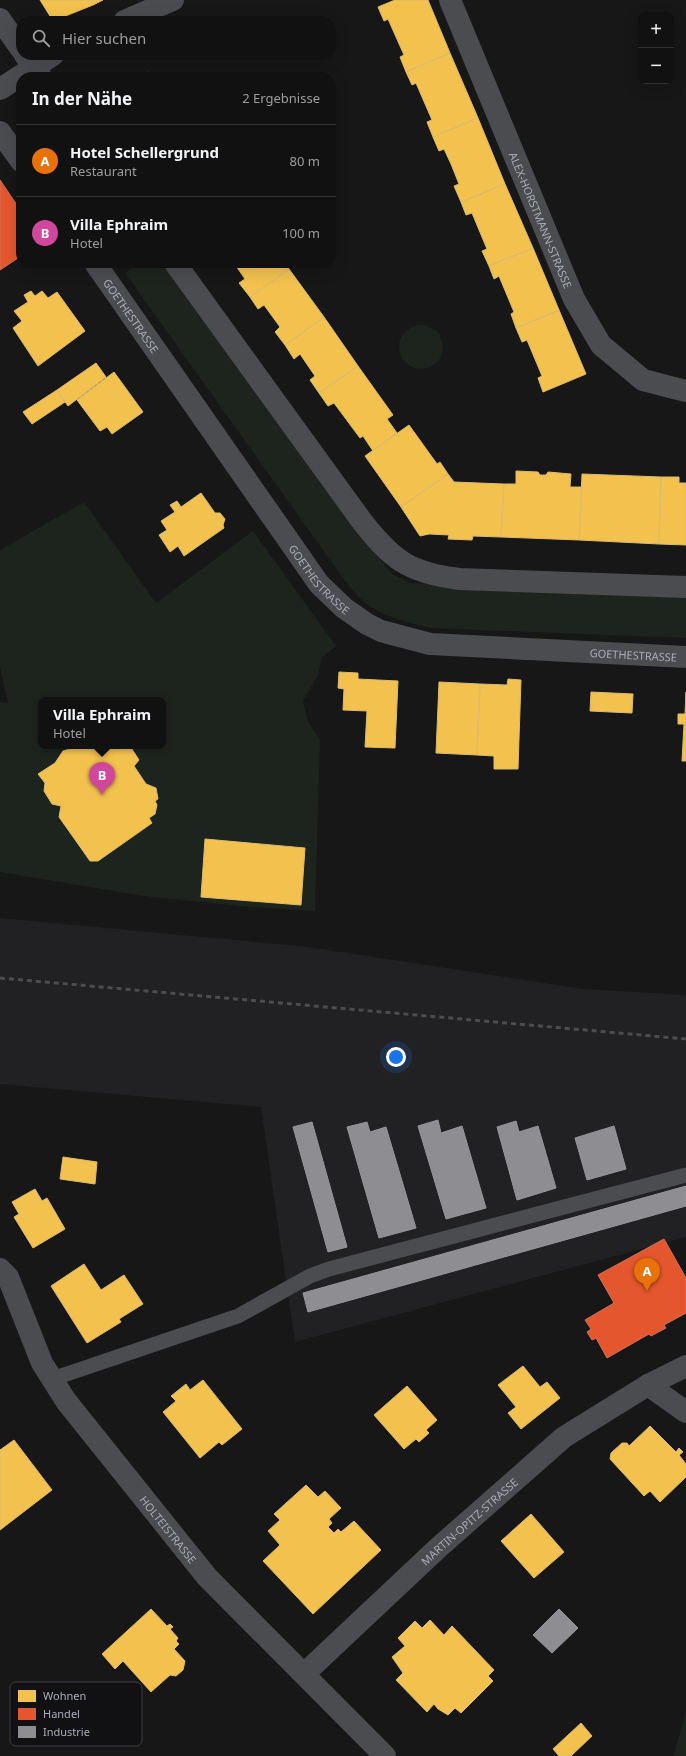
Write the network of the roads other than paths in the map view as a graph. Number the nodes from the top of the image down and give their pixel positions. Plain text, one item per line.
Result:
1 (173, 0) edge
2 (450, 0) edge
3 (136, 16) edge
4 (0, 19) edge
5 (16, 42) edge
6 (44, 60) edge
7 (33, 66) edge
8 (24, 72) edge
9 (16, 78) edge
10 (0, 89) edge
11 (0, 132) edge
12 (16, 154) edge
13 (98, 268) edge
14 (179, 268) edge
15 (686, 391) edge
16 (686, 587) edge
17 (686, 657) edge
18 (686, 1175) edge
19 (0, 1268) edge
20 (686, 1366) edge
21 (52, 1379) junction
22 (648, 1386) junction
23 (686, 1412) edge
24 (304, 1674) junction
25 (385, 1756) edge

1 - 3 street
2 - 15 street, ALEX-HORSTMANN-STRASSE
4 - 5 street
6 - 7 street
7 - 8 street
9 - 10 street
11 - 12 street
13 - 17 street, GOETHESTRASSE
14 - 16 street
18 - 21 lane
19 - 21 street, HOLTEISTRASSE
20 - 22 street, MARTIN-OPITZ-STRASSE
21 - 24 street, HOLTEISTRASSE
22 - 23 street
22 - 24 street, MARTIN-OPITZ-STRASSE
24 - 25 street, HOLTEISTRASSE

